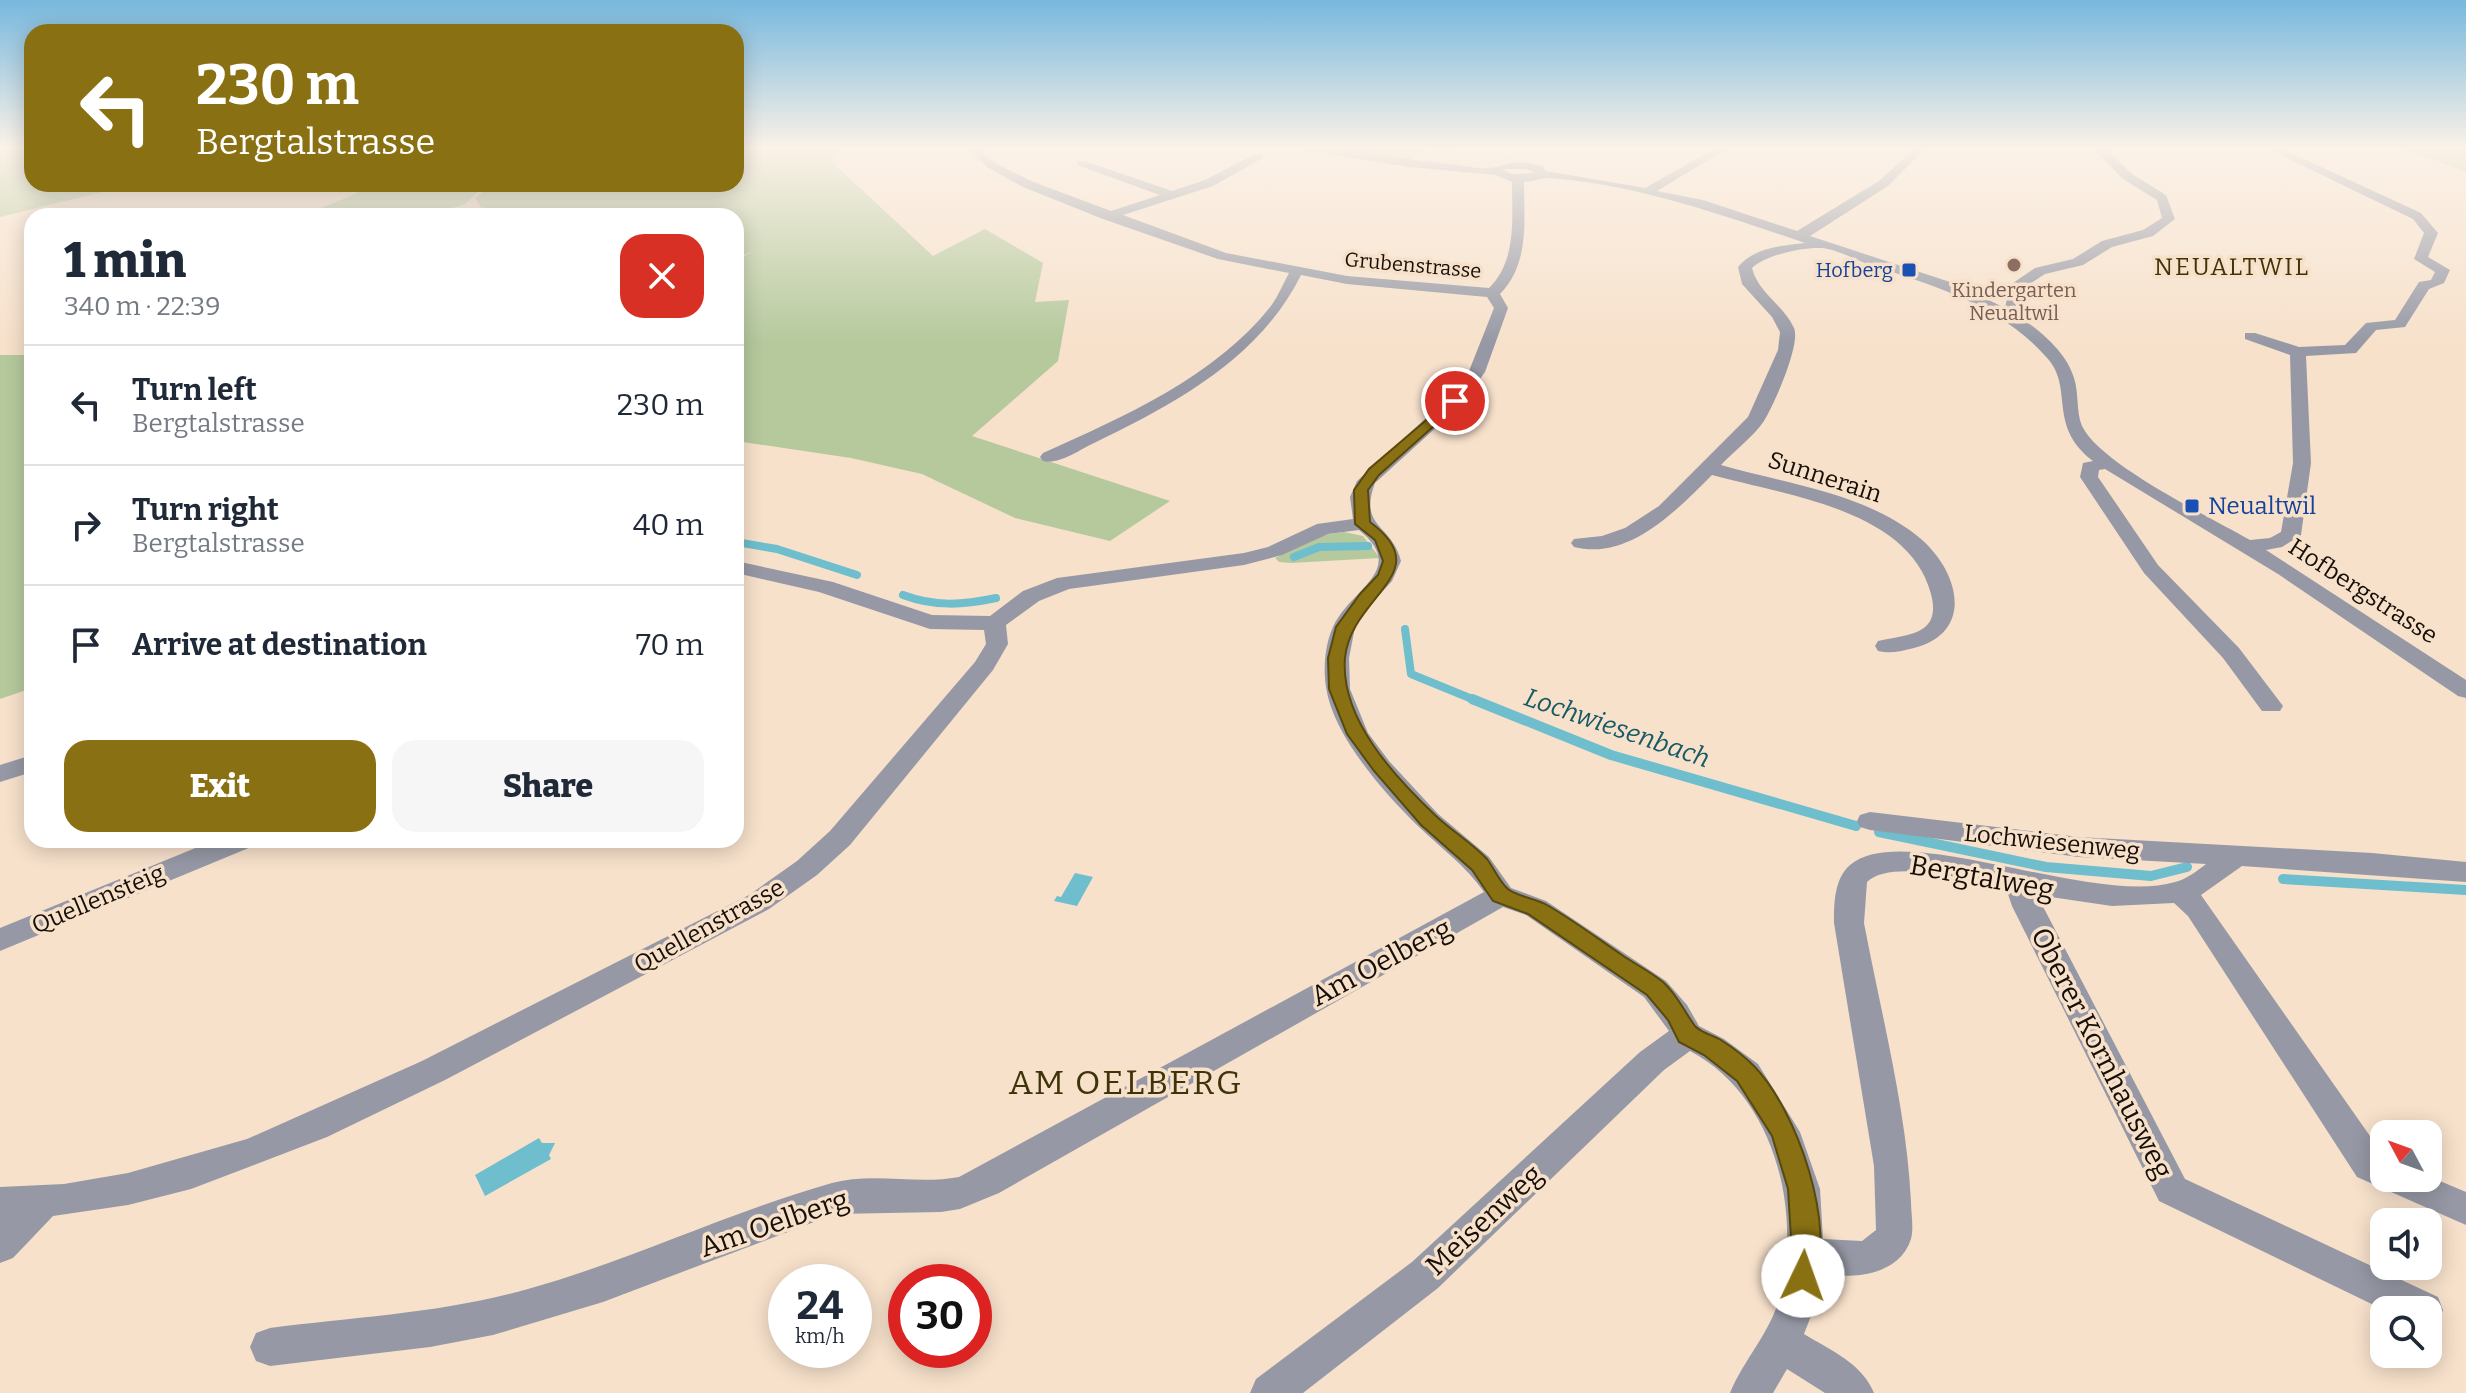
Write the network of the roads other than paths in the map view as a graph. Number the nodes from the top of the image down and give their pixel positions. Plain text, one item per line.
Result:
1 (1100, 213) edge
2 (1117, 213) edge
3 (1520, 213) edge
4 (1733, 213) edge
5 (1837, 213) edge
6 (2167, 213) edge
7 (2411, 213) edge
8 (1107, 216) junction
9 (1798, 235) junction
10 (1823, 244) junction
11 (1296, 272) junction
12 (1492, 293) junction
13 (2009, 316) junction
14 (2250, 336) dead end
15 (2298, 352) junction
16 (1049, 457) dead end
17 (2107, 463) junction
18 (1709, 468) junction
19 (1363, 524) junction
20 (1581, 543) dead end
21 (2247, 547) junction
22 (744, 569) edge
23 (995, 623) junction
24 (1886, 646) dead end
25 (2466, 691) edge
26 (2271, 706) dead end
27 (24, 766) edge
28 (0, 774) edge
29 (1870, 821) dead end
30 (222, 848) edge
31 (2233, 858) junction
32 (2466, 872) edge
33 (2017, 880) junction
34 (2180, 892) junction
35 (1501, 895) junction
36 (0, 940) edge
37 (1688, 1035) junction
38 (2370, 1166) edge
39 (2427, 1192) edge
40 (0, 1203) edge
41 (41, 1204) junction
42 (2466, 1209) edge
43 (0, 1246) edge
44 (1806, 1254) junction
45 (2395, 1296) edge
46 (1781, 1342) junction
47 (270, 1347) dead end
48 (1270, 1393) edge
49 (1750, 1393) edge
50 (1854, 1393) edge

1 - 8 street, Grubenstrasse
2 - 8 street
3 - 12 street
4 - 9 street, Hofbergstrasse
5 - 9 street
6 - 13 street
7 - 15 street
8 - 11 street, Grubenstrasse
9 - 10 street, Hofbergstrasse
10 - 13 street, Hofbergstrasse
10 - 18 street
11 - 12 street, Grubenstrasse
11 - 16 street
12 - 19 street
13 - 17 street, Hofbergstrasse
14 - 15 street
15 - 21 street
17 - 21 street, Hofbergstrasse
17 - 26 street
18 - 20 street
18 - 24 street, Sunnerain
19 - 23 street
19 - 35 street
21 - 25 street, Hofbergstrasse
22 - 23 street
23 - 41 street, Quellenstrasse
27 - 28 street
29 - 31 street, Lochwiesenweg
30 - 36 street, Quellensteig
31 - 32 street
31 - 34 street, Bergtalweg
33 - 34 street, Bergtalweg
33 - 44 street, Bergtalweg
33 - 45 street, Oberer Kornhausweg
34 - 38 street
35 - 37 street
35 - 47 street, Am Oelberg
37 - 44 street
37 - 48 street, Meisenweg
39 - 42 street
40 - 41 street, Quellenstrasse
41 - 43 street
44 - 46 street
46 - 49 street
46 - 50 street

